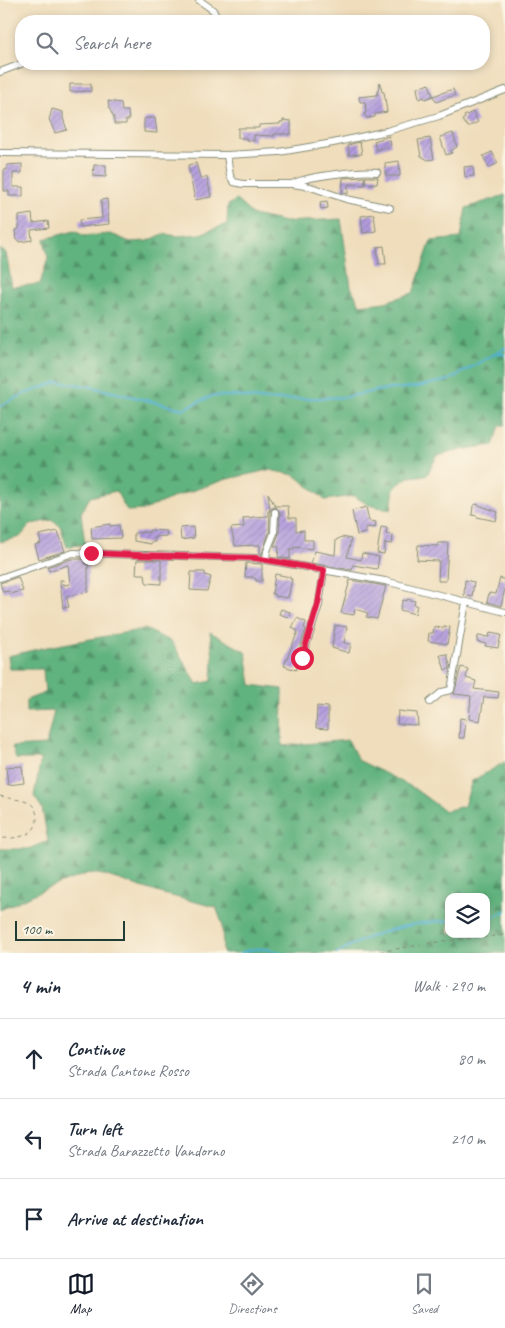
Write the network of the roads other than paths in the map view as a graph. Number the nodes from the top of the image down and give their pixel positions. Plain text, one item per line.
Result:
1 (199, 0) edge
2 (215, 15) edge
3 (15, 66) edge
4 (0, 72) edge
5 (505, 90) edge
6 (0, 153) edge
7 (227, 155) junction
8 (377, 172) dead end
9 (293, 184) junction
10 (390, 208) dead end
11 (275, 512) dead end
12 (266, 560) junction
13 (324, 570) junction
14 (0, 578) edge
15 (466, 602) junction
16 (505, 612) edge
17 (302, 658) dead end
18 (430, 702) dead end

1 - 2 street
3 - 4 street
5 - 7 street
6 - 7 street
7 - 9 street
8 - 9 street
9 - 10 street
11 - 12 street
12 - 13 street
12 - 14 street
13 - 15 street
13 - 17 street
15 - 16 street
15 - 18 street

